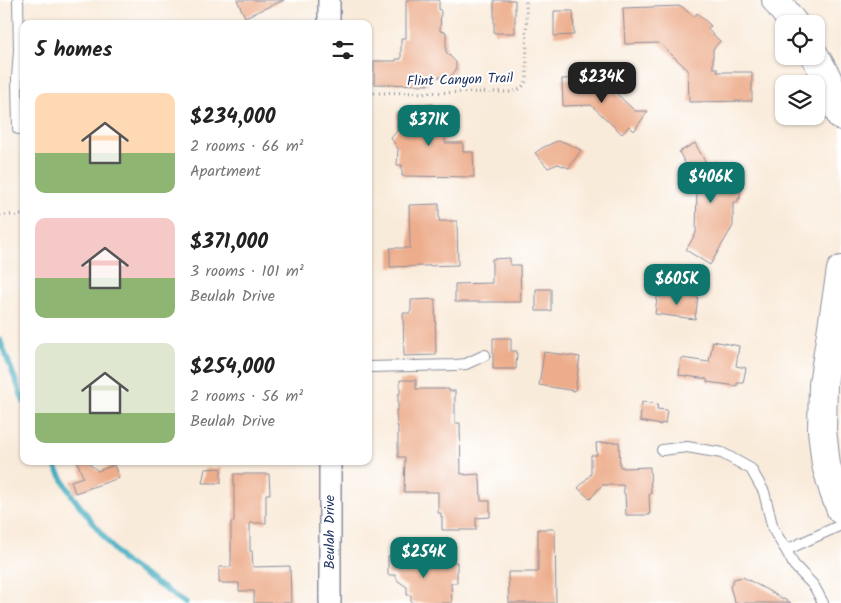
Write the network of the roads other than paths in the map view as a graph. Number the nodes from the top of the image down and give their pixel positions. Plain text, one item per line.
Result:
1 (18, 0) edge
2 (329, 0) edge
3 (776, 0) edge
4 (787, 15) edge
5 (329, 20) edge
6 (820, 65) edge
7 (841, 116) edge
8 (18, 129) dead end
9 (841, 270) edge
10 (838, 305) edge
11 (485, 355) dead end
12 (372, 367) edge
13 (662, 450) dead end
14 (330, 465) edge
15 (841, 510) edge
16 (841, 525) edge
17 (786, 550) junction
18 (330, 603) edge
19 (823, 603) edge

1 - 8 lane
2 - 5 street
3 - 4 main road
6 - 7 main road
9 - 10 main road
10 - 15 main road
11 - 12 lane
13 - 17 lane
14 - 18 street, Beulah Drive
16 - 17 lane
17 - 19 lane

